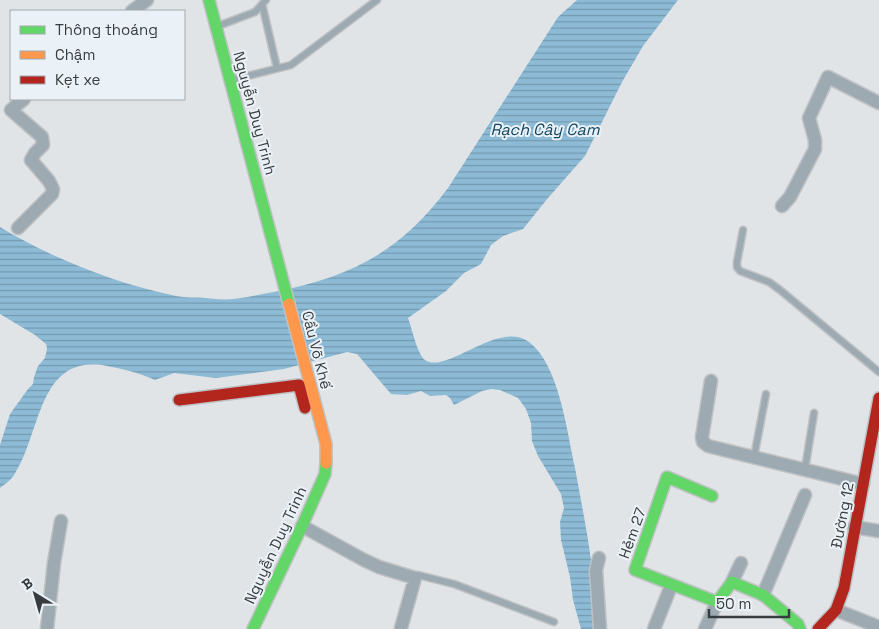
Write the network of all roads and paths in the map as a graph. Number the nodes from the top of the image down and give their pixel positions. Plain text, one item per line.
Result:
1 (147, 0) edge
2 (209, 0) edge
3 (377, 0) edge
4 (264, 2) edge
5 (133, 10) edge
6 (217, 26) junction
7 (277, 68) junction
8 (231, 80) junction
9 (23, 100) edge
10 (879, 103) edge
11 (782, 206) dead end
12 (18, 228) dead end
13 (743, 230) dead end
14 (272, 234) joint
15 (879, 372) edge
16 (711, 381) dead end
17 (766, 394) dead end
18 (879, 398) edge
19 (179, 400) dead end
20 (814, 413) dead end
21 (754, 457) junction
22 (805, 469) junction
23 (325, 474) joint
24 (863, 484) junction
25 (318, 491) junction
26 (805, 495) dead end
27 (712, 496) dead end
28 (61, 521) dead end
29 (302, 526) junction
30 (854, 527) junction
31 (879, 531) edge
32 (599, 558) dead end
33 (741, 563) dead end
34 (415, 578) junction
35 (732, 582) junction
36 (671, 586) junction
37 (763, 595) junction
38 (717, 602) junction
39 (836, 610) junction
40 (554, 622) dead end
41 (879, 627) edge
42 (401, 628) edge
43 (48, 629) edge
44 (253, 629) edge
45 (600, 629) edge
46 (654, 629) edge
47 (705, 629) edge
48 (800, 629) edge
49 (818, 629) edge

1 - 5 street
2 - 6 street, Nguyễn Duy Trinh
3 - 7 lane
4 - 6 lane
4 - 7 lane
6 - 8 street, Nguyễn Duy Trinh
7 - 8 lane
8 - 14 street, Nguyễn Duy Trinh
9 - 12 street
10 - 11 street
13 - 15 lane
14 - 23 street, Cầu Võ Khế
16 - 21 street
17 - 21 lane
18 - 24 street, Đường 12
19 - 25 street
20 - 22 lane
21 - 22 street
22 - 24 street
23 - 25 street, Nguyễn Duy Trinh
24 - 30 street, Đường 12
25 - 29 street, Nguyễn Duy Trinh
26 - 37 street
27 - 36 street, Hẻm 27
28 - 43 street
29 - 34 street
29 - 44 street, Nguyễn Duy Trinh
30 - 31 street
30 - 39 street, Đường 12
32 - 45 street
33 - 35 street
34 - 40 lane
34 - 42 street
35 - 37 street
35 - 38 street
36 - 38 street, Hẻm 27
36 - 46 street
37 - 48 street
38 - 47 street
39 - 41 street
39 - 49 street, Đường 12

